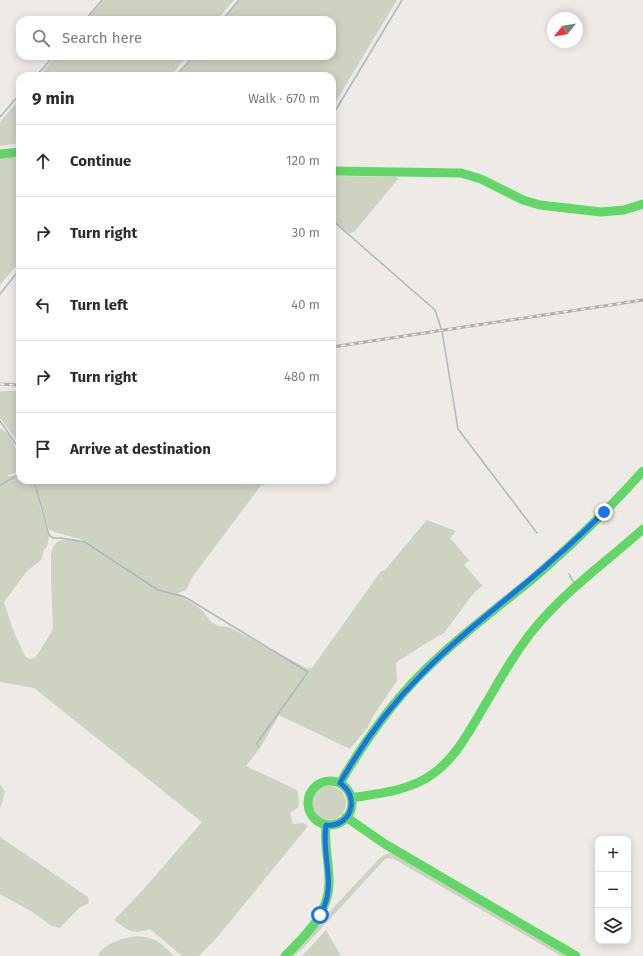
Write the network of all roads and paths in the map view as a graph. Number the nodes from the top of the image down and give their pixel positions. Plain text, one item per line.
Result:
1 (16, 152) edge
2 (0, 154) edge
3 (336, 171) edge
4 (643, 204) edge
5 (643, 471) edge
6 (643, 529) edge
7 (340, 783) junction
8 (351, 798) junction
9 (346, 817) junction
10 (326, 825) junction
11 (285, 956) edge
12 (576, 956) edge

1 - 2 main road
3 - 4 main road
5 - 7 main road
6 - 8 main road
7 - 8 main road
7 - 10 main road
8 - 9 main road
9 - 10 main road
9 - 12 main road
10 - 11 main road

